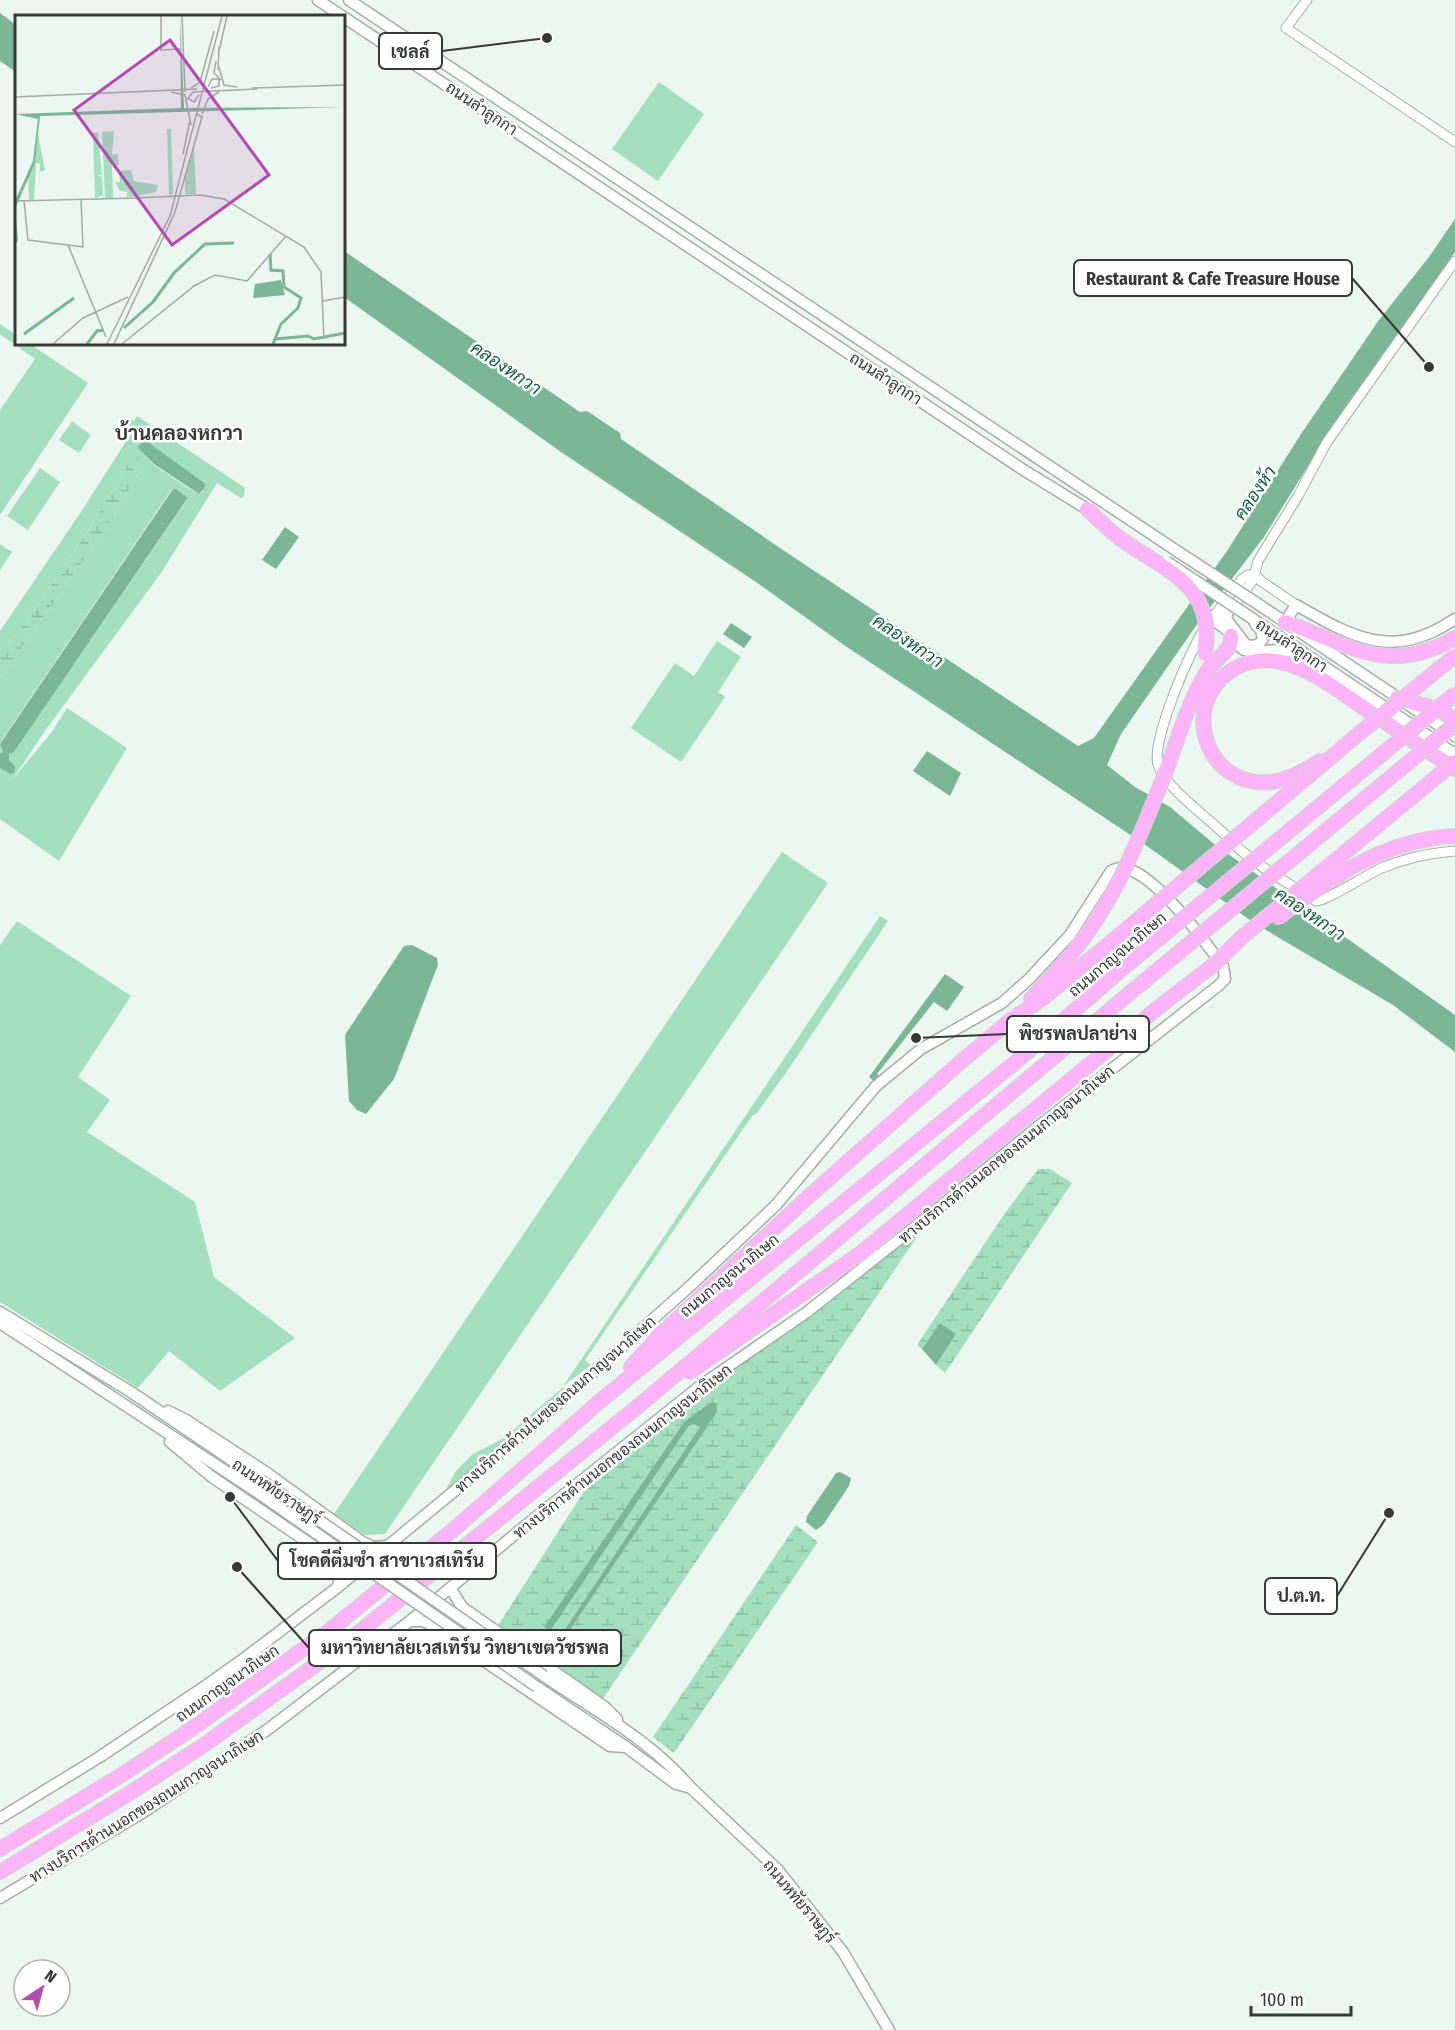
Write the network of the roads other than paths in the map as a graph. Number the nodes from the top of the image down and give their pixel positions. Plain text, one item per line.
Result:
1 (318, 0) edge
2 (349, 0) edge
3 (1307, 0) edge
4 (341, 15) edge
5 (345, 18) edge
6 (1455, 142) edge
7 (1455, 261) edge
8 (1087, 509) junction
9 (1255, 575) junction
10 (1296, 605) junction
11 (1247, 615) junction
12 (1222, 619) junction
13 (1455, 619) edge
14 (1285, 622) junction
15 (1231, 636) junction
16 (1455, 638) edge
17 (1455, 656) edge
18 (1319, 663) junction
19 (1455, 694) edge
20 (1397, 698) junction
21 (1361, 706) junction
22 (1187, 716) junction
23 (1455, 718) edge
24 (1455, 724) edge
25 (1361, 732) junction
26 (1455, 736) edge
27 (1455, 754) edge
28 (1455, 763) edge
29 (1455, 769) edge
30 (1455, 836) edge
31 (1455, 851) edge
32 (1216, 963) junction
33 (1225, 979) joint
34 (1011, 1020) junction
35 (0, 1312) edge
36 (0, 1323) edge
37 (131, 1392) junction
38 (599, 1402) junction
39 (122, 1403) junction
40 (636, 1408) junction
41 (388, 1546) junction
42 (338, 1587) junction
43 (451, 1589) junction
44 (472, 1614) junction
45 (410, 1622) junction
46 (453, 1640) junction
47 (635, 1738) junction
48 (626, 1746) junction
49 (691, 1788) junction
50 (0, 1818) edge
51 (0, 1849) edge
52 (0, 1872) edge
53 (0, 1898) edge
54 (889, 2030) edge

1 - 4 main road, ถนนลำลูกกา
2 - 14 main road, ถนนลำลูกกา, bridge
3 - 6 street
5 - 8 main road, ถนนลำลูกกา
7 - 9 street
8 - 11 main road, ถนนลำลูกกา, bridge
8 - 22 highway, bridge
9 - 10 street
9 - 12 street
10 - 13 main road
10 - 14 main road
11 - 12 main road
11 - 18 main road, ถนนลำลูกกา
12 - 15 main road
12 - 31 street
14 - 16 highway
14 - 20 main road, ถนนลำลูกกา
15 - 18 main road
15 - 22 highway
17 - 25 highway, bridge
18 - 27 main road, ถนนลำลูกกา
19 - 38 highway, ถนนกาญจนาภิเษก, bridge
20 - 23 highway
20 - 26 main road, ถนนลำลูกกา
21 - 25 highway, bridge
21 - 28 highway
21 - 29 highway
22 - 34 highway, bridge
24 - 40 highway, bridge
25 - 34 highway, bridge
28 - 32 highway, bridge
30 - 32 highway, bridge
32 - 40 highway, bridge
33 - 41 main road, ทางบริการด้านในของถนนกาญจนาภิเษก
33 - 43 main road, ทางบริการด้านนอกของถนนกาญจนาภิเษก
34 - 38 highway
35 - 37 main road, ถนนหทัยราษฎร์
36 - 39 main road, ถนนหทัยราษฎร์
37 - 41 main road
37 - 47 main road, ถนนหทัยราษฎร์, bridge
38 - 51 highway, ถนนกาญจนาภิเษก
39 - 42 main road
39 - 48 main road, ถนนหทัยราษฎร์, bridge
40 - 52 highway
41 - 42 main road, ทางบริการด้านในของถนนกาญจนาภิเษก
42 - 50 main road, ทางบริการด้านในของถนนกาญจนาภิเษก
43 - 44 main road
43 - 45 main road, ทางบริการด้านนอกของถนนกาญจนาภิเษก
44 - 46 main road
44 - 47 main road
45 - 46 main road
45 - 53 main road, ทางบริการด้านนอกของถนนกาญจนาภิเษก
46 - 48 main road
47 - 49 main road, ถนนหทัยราษฎร์
48 - 49 main road, ถนนหทัยราษฎร์
49 - 54 main road, ถนนหทัยราษฎร์

